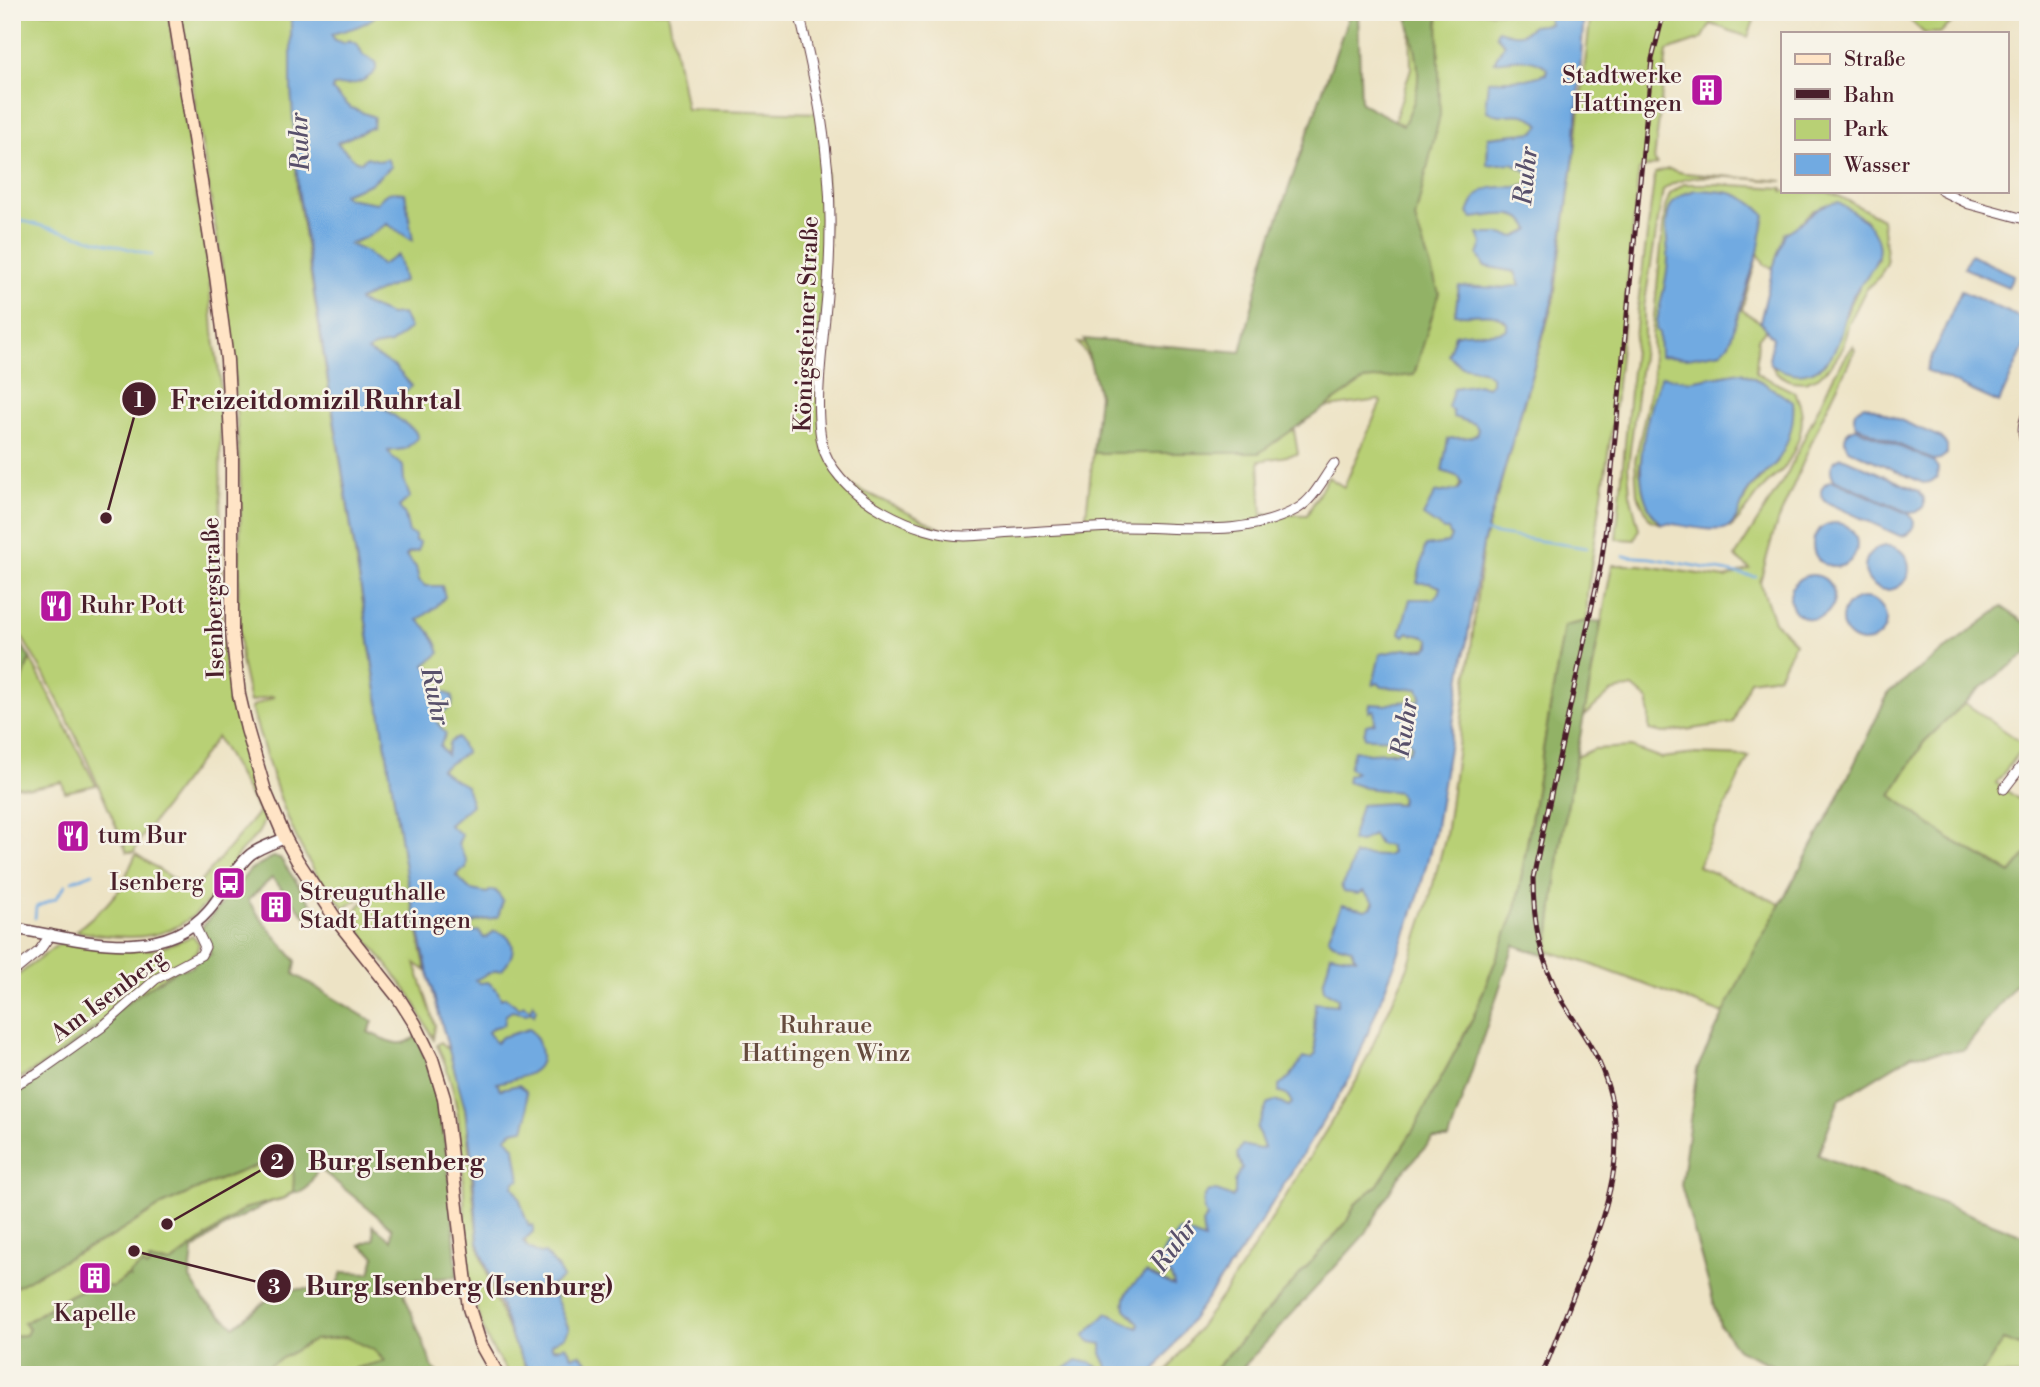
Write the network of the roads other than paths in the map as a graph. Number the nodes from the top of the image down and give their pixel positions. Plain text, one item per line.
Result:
1 (174, 12) edge
2 (799, 12) edge
3 (1944, 192) edge
4 (2028, 220) edge
5 (2028, 411) edge
6 (2028, 448) edge
7 (1334, 464) dead end
8 (2028, 758) edge
9 (2004, 789) dead end
10 (285, 838) junction
11 (194, 924) junction
12 (12, 928) edge
13 (51, 934) junction
14 (12, 973) edge
15 (12, 1086) edge
16 (498, 1375) edge

1 - 10 main road, Isenbergstraße
2 - 7 street, Königsteiner Straße
3 - 4 street
5 - 6 street
8 - 9 street
10 - 11 street
10 - 16 main road, Isenbergstraße
11 - 13 street
11 - 15 street, Am Isenberg
12 - 13 street
13 - 14 street

